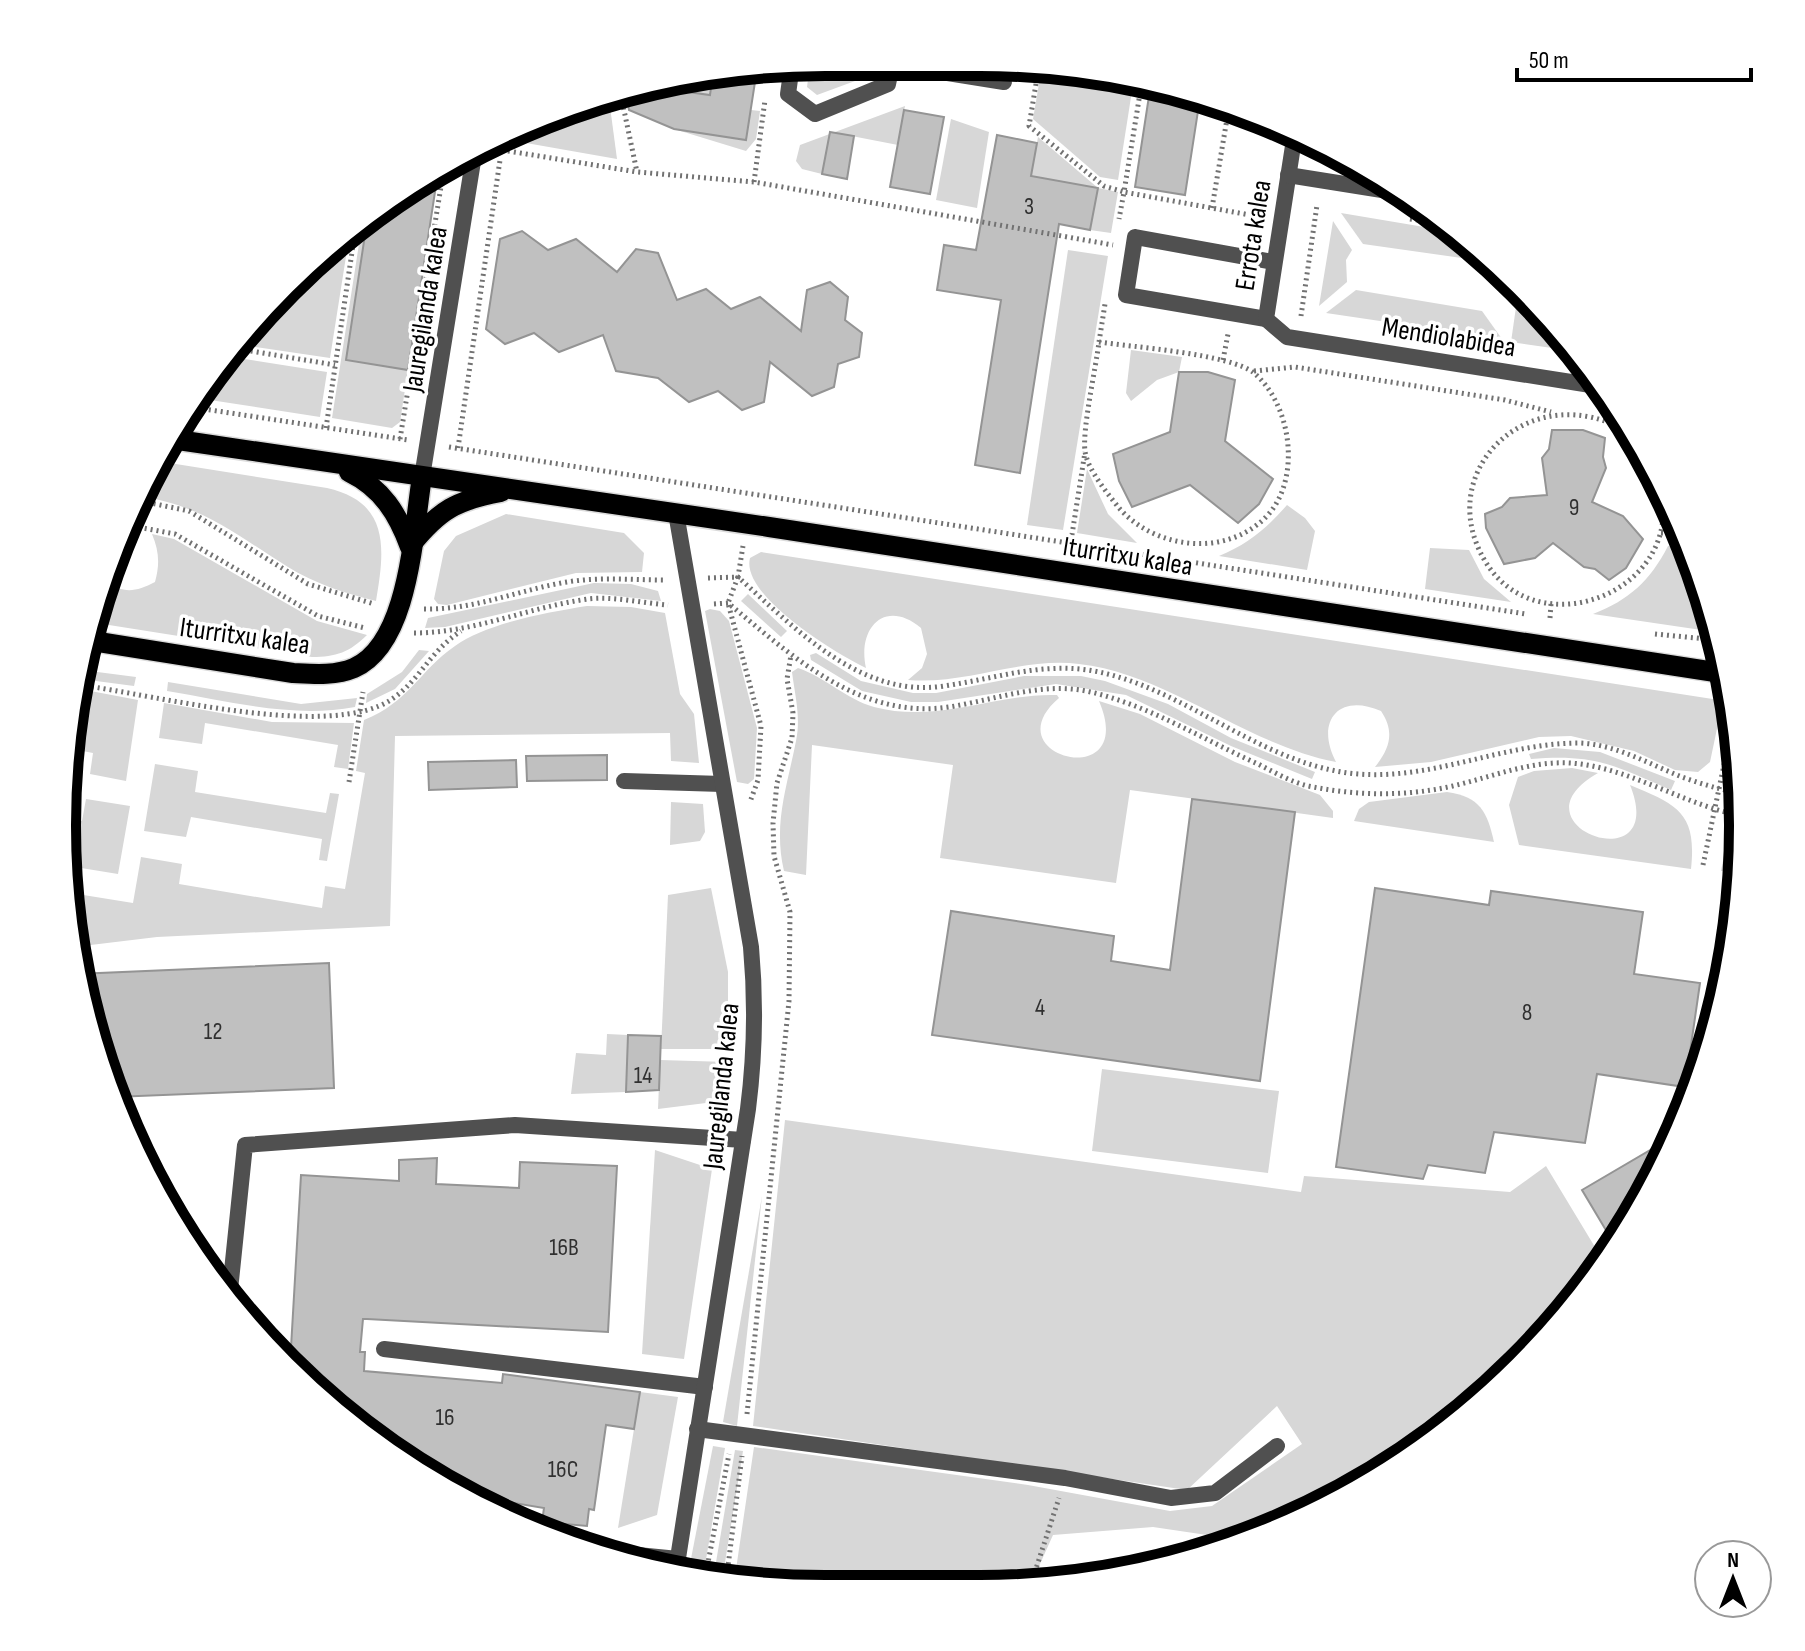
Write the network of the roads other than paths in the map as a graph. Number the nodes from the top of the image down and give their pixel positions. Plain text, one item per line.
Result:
1 (890, 76) edge
2 (966, 76) edge
3 (790, 77) edge
4 (1004, 82) dead end
5 (1293, 145) edge
6 (473, 164) edge
7 (1288, 175) junction
8 (1375, 189) edge
9 (1273, 262) junction
10 (1266, 319) junction
11 (1287, 337) joint
12 (1585, 384) edge
13 (182, 441) edge
14 (335, 465) junction
15 (422, 477) junction
16 (520, 489) junction
17 (676, 513) junction
18 (410, 547) junction
19 (99, 642) edge
20 (1713, 672) edge
21 (624, 781) dead end
22 (722, 784) junction
23 (743, 1140) junction
24 (231, 1282) edge
25 (384, 1349) dead end
26 (705, 1387) junction
27 (697, 1429) junction
28 (1277, 1446) dead end
29 (678, 1561) edge

1 - 3 street
2 - 4 street
5 - 7 street, Errota kalea
6 - 15 street, Jauregilanda kalea
7 - 8 street
7 - 9 street, Errota kalea
9 - 10 street, Errota kalea
9 - 10 street
10 - 11 street, Errota kalea
11 - 12 street, Mendiolabidea
13 - 14 main road, Iturritxu kalea
14 - 15 main road, Iturritxu kalea
14 - 18 main road, Iturritxu kalea
15 - 16 main road, Iturritxu kalea
15 - 18 main road, Iturritxu kalea
16 - 17 main road, Iturritxu kalea
16 - 18 main road, Iturritxu kalea
17 - 20 main road, Iturritxu kalea
17 - 22 street, Jauregilanda kalea
18 - 19 main road, Iturritxu kalea
21 - 22 street
22 - 23 street, Jauregilanda kalea
23 - 24 street
23 - 26 street, Jauregilanda kalea
25 - 26 street
26 - 27 street, Jauregilanda kalea
27 - 28 street
27 - 29 street, Jauregilanda kalea

